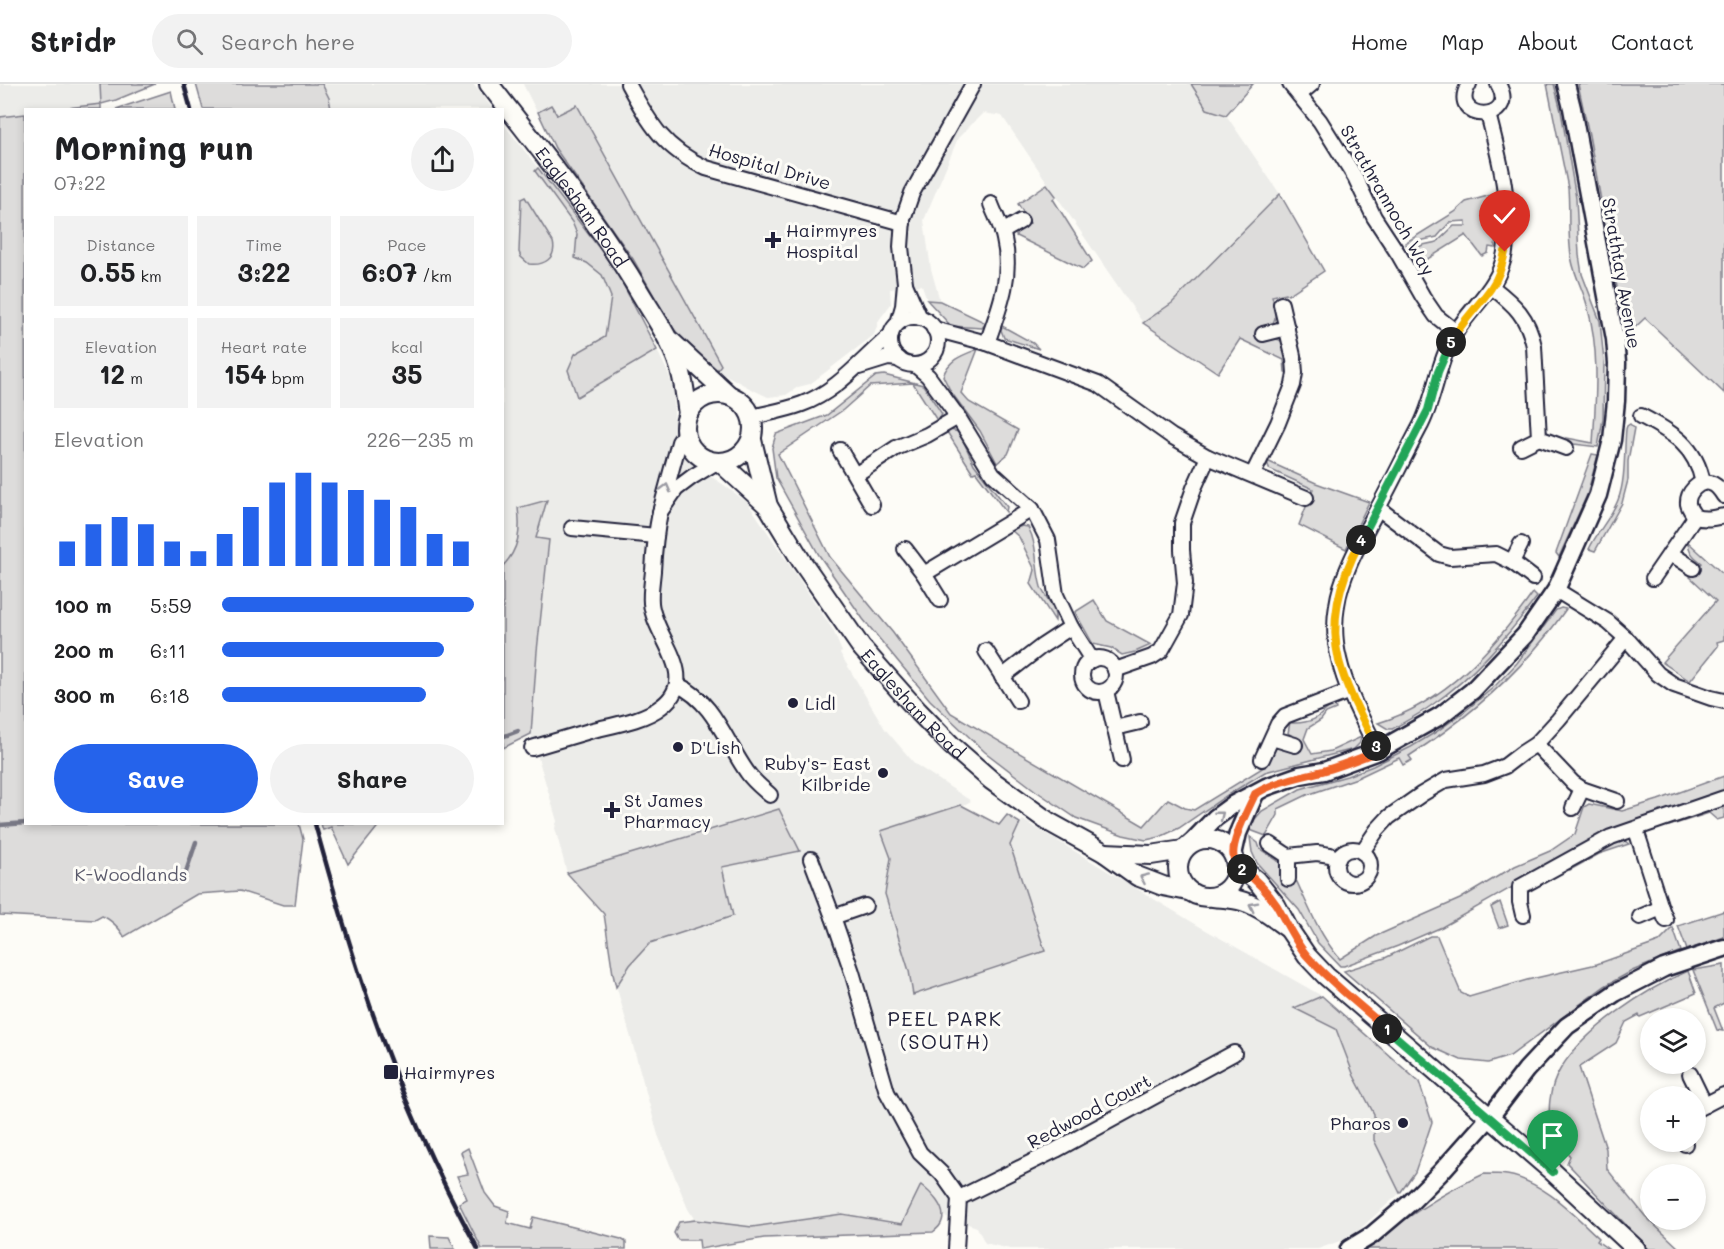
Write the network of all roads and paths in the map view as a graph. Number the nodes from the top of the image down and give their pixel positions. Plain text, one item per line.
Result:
1 (489, 84) edge
2 (628, 84) edge
3 (973, 84) edge
4 (1312, 84) edge
5 (1469, 84) edge
6 (1498, 84) edge
7 (1566, 84) edge
8 (1295, 89) edge
9 (1488, 114) junction
10 (991, 204) dead end
11 (1021, 221) dead end
12 (903, 223) junction
13 (1002, 232) junction
14 (905, 283) junction
15 (1492, 287) junction
16 (1281, 304) dead end
17 (920, 318) junction
18 (1287, 328) junction
19 (895, 329) junction
20 (934, 329) junction
21 (1456, 332) junction
22 (1263, 334) dead end
23 (666, 337) junction
24 (970, 339) junction
25 (987, 343) junction
26 (934, 353) junction
27 (899, 359) junction
28 (915, 365) junction
29 (857, 368) junction
30 (938, 389) junction
31 (730, 396) junction
32 (688, 414) junction
33 (1641, 416) dead end
34 (752, 417) junction
35 (958, 417) junction
36 (685, 433) junction
37 (1539, 438) junction
38 (752, 440) junction
39 (1521, 447) dead end
40 (1566, 448) dead end
41 (840, 450) dead end
42 (1208, 457) junction
43 (717, 463) junction
44 (1253, 474) junction
45 (855, 475) junction
46 (1703, 483) junction
47 (1724, 496) edge
48 (1306, 498) dead end
49 (872, 505) dead end
50 (768, 506) junction
51 (1378, 508) junction
52 (1032, 509) junction
53 (660, 512) junction
54 (1724, 516) edge
55 (1695, 517) junction
56 (572, 528) dead end
57 (656, 536) junction
58 (1521, 544) dead end
59 (905, 549) dead end
60 (1670, 553) junction
61 (1512, 562) junction
62 (1694, 568) dead end
63 (924, 574) junction
64 (1533, 578) dead end
65 (1653, 578) dead end
66 (1556, 590) junction
67 (940, 600) dead end
68 (1071, 627) junction
69 (1626, 638) junction
70 (986, 651) dead end
71 (1092, 660) junction
72 (1115, 670) junction
73 (1002, 677) junction
74 (678, 685) junction
75 (1106, 691) junction
76 (1350, 691) junction
77 (1724, 700) edge
78 (1018, 701) dead end
79 (1140, 722) dead end
80 (1115, 728) junction
81 (1272, 738) junction
82 (1536, 744) junction
83 (1295, 745) dead end
84 (532, 748) dead end
85 (1378, 751) junction
86 (1262, 759) dead end
87 (1122, 760) dead end
88 (1582, 789) junction
89 (1255, 794) junction
90 (770, 795) dead end
91 (1724, 798) edge
92 (1617, 801) dead end
93 (1573, 808) dead end
94 (1636, 830) junction
95 (1270, 844) dead end
96 (1187, 847) junction
97 (1362, 852) junction
98 (1105, 853) junction
99 (1288, 856) junction
100 (812, 859) dead end
101 (1338, 859) junction
102 (1235, 860) junction
103 (1288, 879) dead end
104 (1188, 891) junction
105 (1213, 897) junction
106 (865, 906) dead end
107 (1523, 915) dead end
108 (834, 917) junction
109 (1640, 917) dead end
110 (1288, 928) junction
111 (1724, 948) edge
112 (1234, 1053) dead end
113 (1690, 1074) dead end
114 (1694, 1086) edge
115 (1724, 1095) edge
116 (1706, 1105) edge
117 (1490, 1117) junction
118 (959, 1198) junction
119 (956, 1249) edge
120 (1349, 1249) edge
121 (1636, 1249) edge

1 - 23 main road, Eaglesham Road
2 - 12 street, Hospital Drive
3 - 12 street
4 - 8 street
5 - 9 street
6 - 9 street
7 - 66 street, Strathtay Avenue
8 - 21 street, Strathrannoch Way
9 - 15 street
10 - 13 street
11 - 13 street
12 - 14 street
13 - 25 street
14 - 17 street
14 - 19 street
15 - 21 street
15 - 37 street
16 - 18 street
17 - 19 street
17 - 20 street
18 - 22 street
18 - 44 street
19 - 27 street
19 - 29 street
20 - 24 street
20 - 26 street
21 - 51 street
23 - 31 main road, Eaglesham Road
23 - 32 main road, Eaglesham Road
24 - 25 street
24 - 26 street
25 - 42 street
26 - 28 street
26 - 30 street
27 - 28 street
27 - 29 street
28 - 30 street
29 - 34 street
30 - 35 street
31 - 32 main road
31 - 34 main road
32 - 36 main road
33 - 46 street
34 - 38 main road
35 - 45 street
35 - 52 street
36 - 43 main road
53 -> 36 street
37 - 39 street
37 - 40 street
38 - 43 main road
38 - 50 main road, Eaglesham Road
41 - 45 street
42 - 44 street
42 - 72 street
43 - 50 main road, Eaglesham Road
43 - 53 street
44 - 48 street
45 - 49 street
46 - 47 street
46 - 55 street
50 - 98 main road, Eaglesham Road
51 - 61 street
51 - 76 street
52 - 63 street
52 - 68 street
53 - 57 street
54 - 55 street
55 - 60 street
56 - 57 street
57 - 74 street
58 - 61 street
59 - 63 street
60 - 62 street
60 - 65 street
61 - 64 street
63 - 67 street
66 - 69 street
66 - 85 street, Strathtay Avenue
68 - 71 street
68 - 73 street
69 - 77 street
69 - 82 street
70 - 73 street
71 - 72 street
71 - 75 street
72 - 75 street
73 - 78 street
74 - 84 street
74 - 90 street
75 - 80 street
76 - 81 street
76 - 85 street
79 - 80 street
80 - 87 street
81 - 83 street
81 - 86 street
82 - 88 street
82 - 97 street
85 - 89 street, Strathtay Avenue
88 - 92 street
88 - 93 street
96 -> 89 street, Strathtay Avenue
89 - 102 street
91 - 94 street
94 - 107 street
94 - 109 street
95 - 99 street
96 - 98 main road, Eaglesham Road
96 - 102 main road
96 - 104 main road
97 - 101 street
97 - 101 street
104 -> 98 main road, Eaglesham Road
99 - 101 street
99 - 103 street
100 - 108 street
102 - 105 main road
102 - 110 main road
104 - 105 main road
110 -> 105 main road
106 - 108 street
108 - 118 street
110 - 117 main road
111 - 117 street
112 - 118 street, Redwood Court
113 - 114 street
115 - 116 street
117 - 120 street
117 - 121 main road
118 - 119 street

